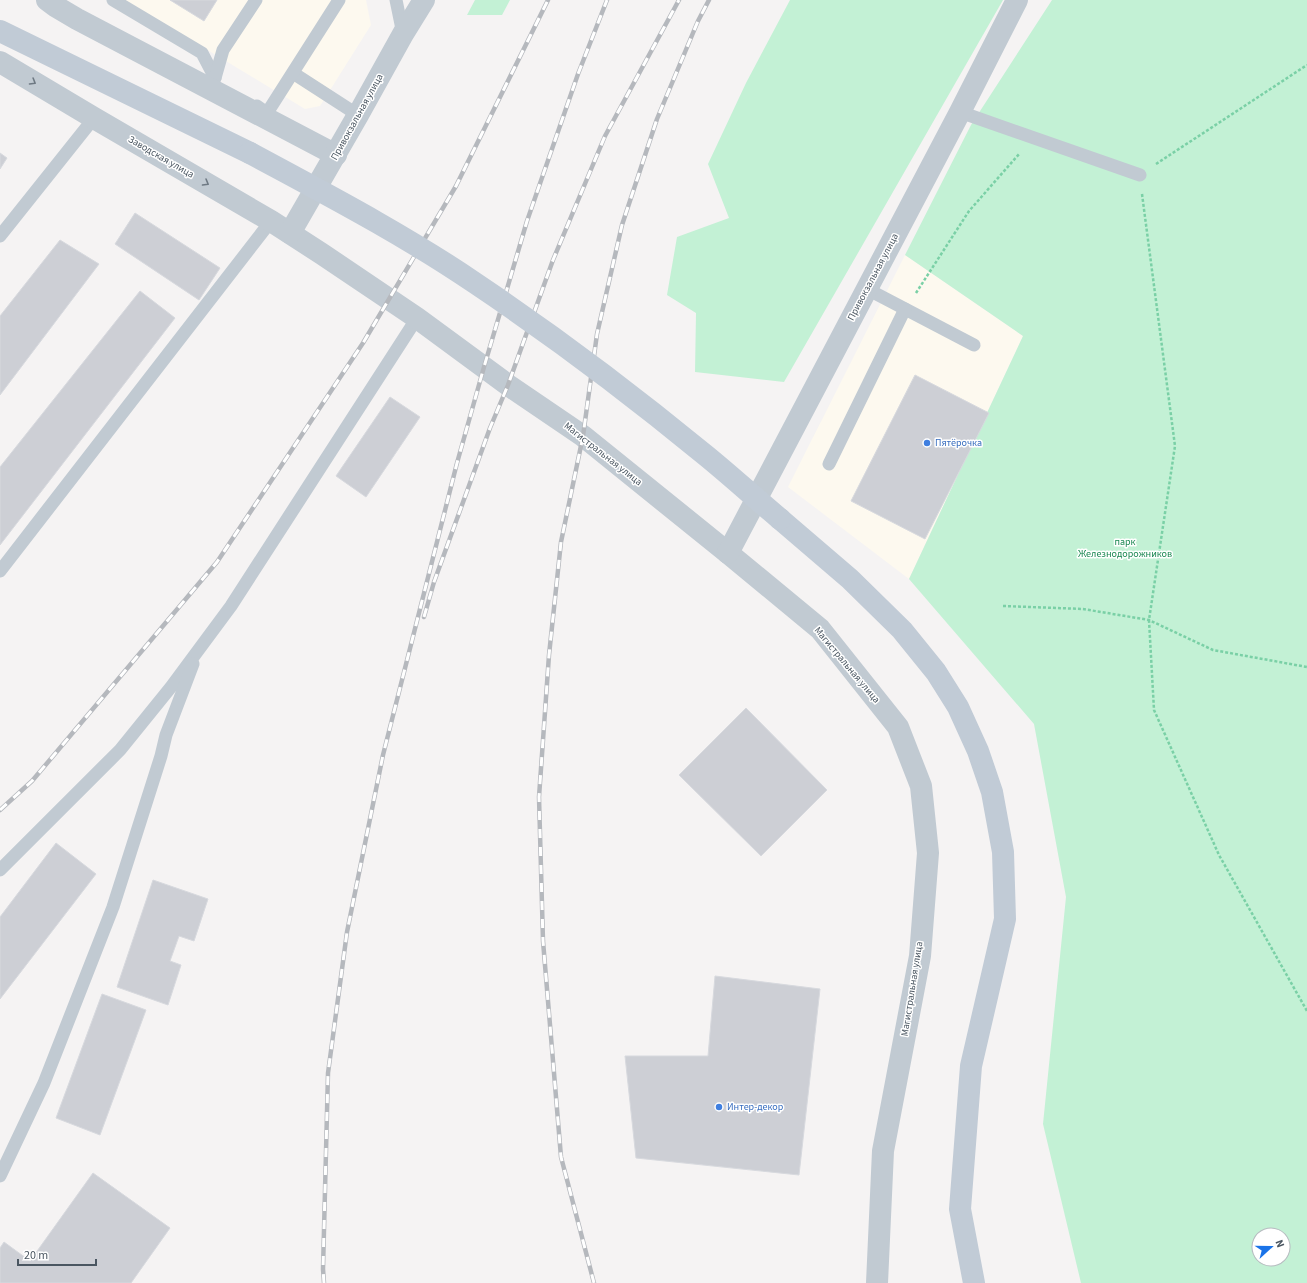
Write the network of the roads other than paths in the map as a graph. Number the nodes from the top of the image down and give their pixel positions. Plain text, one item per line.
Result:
1 (47, 0) edge
2 (113, 0) edge
3 (256, 0) edge
4 (339, 0) edge
5 (396, 0) edge
6 (424, 0) edge
7 (1017, 0) edge
8 (0, 31) edge
9 (403, 34) junction
10 (0, 62) edge
11 (293, 73) junction
12 (212, 83) junction
13 (960, 112) junction
14 (358, 116) junction
15 (94, 118) junction
16 (336, 155) junction
17 (1140, 175) road end
18 (271, 221) junction
19 (290, 234) junction
20 (0, 236) edge
21 (322, 254) joint
22 (867, 289) junction
23 (905, 309) junction
24 (417, 318) junction
25 (974, 345) dead end
26 (829, 464) dead end
27 (728, 553) junction
28 (0, 571) edge
29 (199, 649) junction
30 (0, 870) edge
31 (0, 1176) edge
32 (877, 1283) edge
33 (974, 1283) edge

1 - 12 street
2 - 12 lane
3 - 12 lane
4 - 11 lane
5 - 9 lane
6 - 9 street, Привокзальная улица
7 - 13 street, Привокзальная улица
8 - 33 main road, bridge
9 - 14 street, Привокзальная улица
10 -> 15 street, Заводская улица
11 - 12 lane
11 - 14 lane
12 - 16 street
13 - 17 lane
13 - 22 street, Привокзальная улица
14 - 16 street, Привокзальная улица
15 -> 18 street, Заводская улица
15 - 20 lane
16 - 19 street, Привокзальная улица
18 - 19 street, Заводская улица
18 - 28 lane
19 - 21 street, Заводская улица
21 - 24 street, Магистральная улица
22 - 23 lane
22 - 27 street, Привокзальная улица
23 - 25 lane
23 - 26 lane
24 - 27 street, Магистральная улица
24 - 29 lane
27 - 32 street, Магистральная улица
29 - 30 lane
29 - 31 lane

